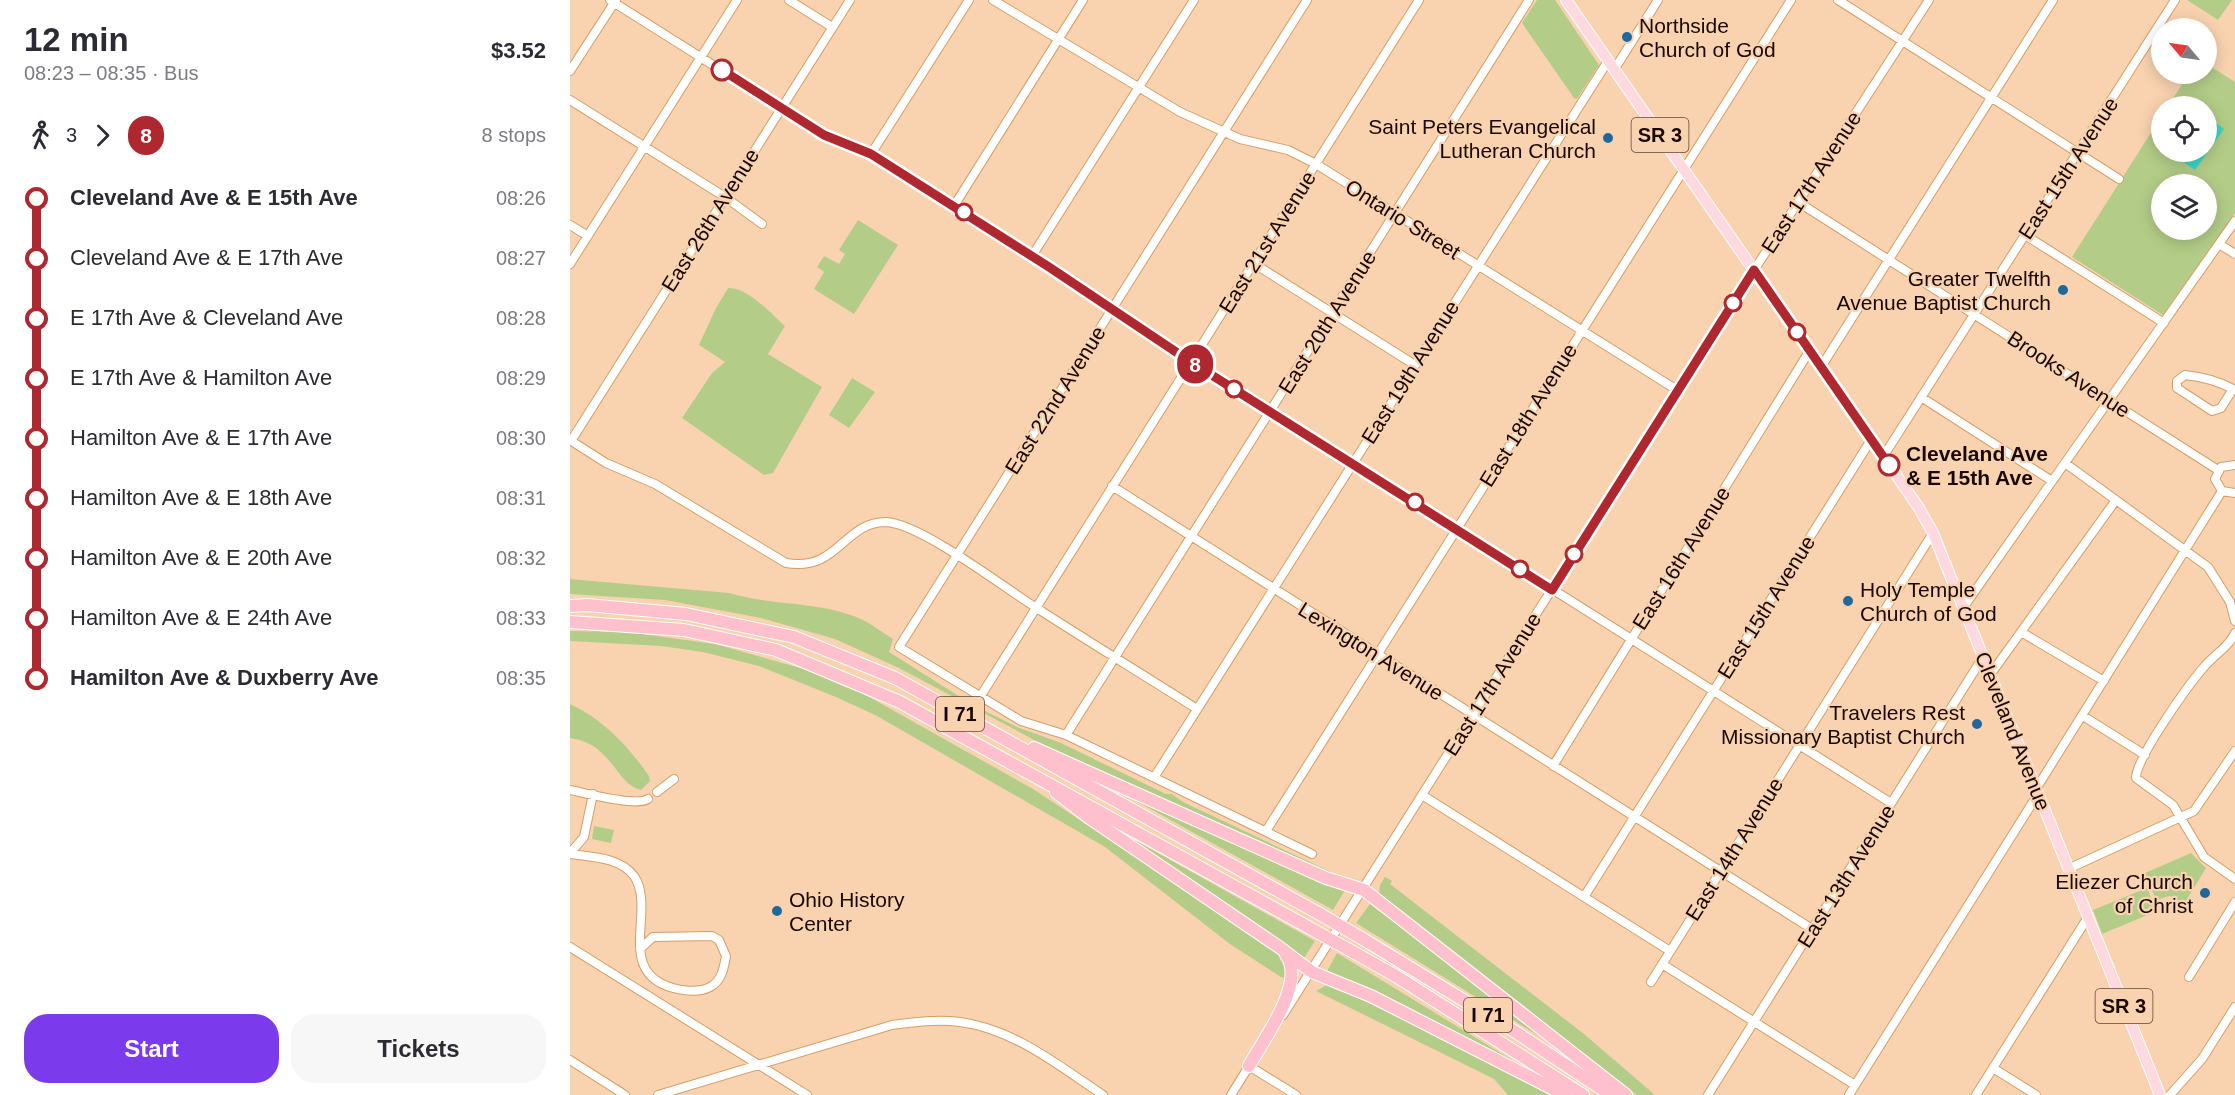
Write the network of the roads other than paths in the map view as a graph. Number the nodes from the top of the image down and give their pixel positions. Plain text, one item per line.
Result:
1 (737, 0) edge
2 (789, 0) edge
3 (850, 0) edge
4 (969, 0) edge
5 (993, 0) edge
6 (1083, 0) edge
7 (1194, 0) edge
8 (1307, 0) edge
9 (1419, 0) edge
10 (1529, 0) edge
11 (1566, 0) edge
12 (1658, 0) edge
13 (1791, 0) edge
14 (1838, 0) edge
15 (1929, 0) edge
16 (2053, 0) edge
17 (2175, 0) edge
18 (613, 1) edge
19 (832, 27) junction
20 (1059, 38) junction
21 (1902, 41) junction
22 (701, 57) junction
23 (1611, 65) junction
24 (570, 71) edge
25 (1139, 89) junction
26 (1992, 98) junction
27 (570, 100) edge
28 (782, 107) junction
29 (1224, 133) junction
30 (644, 146) junction
31 (2078, 153) junction
32 (871, 154) junction
33 (1316, 164) junction
34 (1684, 169) junction
35 (2119, 179) dead end
36 (725, 197) junction
37 (1798, 202) junction
38 (954, 206) junction
39 (1395, 214) junction
40 (2235, 221) edge
41 (762, 224) dead end
42 (570, 225) edge
43 (2025, 235) junction
44 (588, 236) junction
45 (2219, 244) junction
46 (2235, 254) edge
47 (1032, 256) junction
48 (1889, 260) junction
49 (1253, 262) junction
50 (570, 264) edge
51 (1477, 266) junction
52 (1754, 270) junction
53 (1113, 308) junction
54 (1332, 312) junction
55 (1974, 314) junction
56 (2164, 323) junction
57 (1582, 332) junction
58 (1810, 350) junction
59 (1191, 362) junction
60 (1414, 365) junction
61 (1821, 367) junction
62 (1677, 390) junction
63 (2234, 390) edge
64 (1921, 397) junction
65 (2109, 400) junction
66 (1270, 411) junction
67 (1871, 440) junction
68 (571, 441) edge
69 (1883, 457) junction
70 (1352, 463) junction
71 (2065, 463) junction
72 (2235, 465) edge
73 (2218, 470) junction
74 (2052, 481) junction
75 (1112, 486) junction
76 (2222, 491) junction
77 (2235, 492) edge
78 (2116, 500) junction
79 (1457, 529) junction
80 (1933, 533) junction
81 (1191, 537) junction
82 (2186, 549) junction
83 (957, 556) junction
84 (1273, 589) junction
85 (1552, 590) junction
86 (570, 606) edge
87 (1036, 608) junction
88 (1963, 608) junction
89 (2235, 621) edge
90 (570, 622) edge
91 (2021, 632) junction
92 (2235, 633) edge
93 (1631, 640) junction
94 (1378, 655) junction
95 (1115, 657) junction
96 (1983, 657) junction
97 (1990, 675) junction
98 (2104, 681) junction
99 (1714, 690) junction
100 (980, 697) junction
101 (1197, 709) junction
102 (1473, 715) junction
103 (2083, 716) junction
104 (984, 727) junction
105 (1066, 735) junction
106 (1799, 745) junction
107 (2235, 751) edge
108 (2145, 755) junction
109 (1553, 766) junction
110 (1155, 776) junction
111 (1039, 778) junction
112 (674, 779) dead end
113 (570, 790) edge
114 (657, 792) dead end
115 (2037, 792) junction
116 (593, 794) junction
117 (1422, 795) junction
118 (648, 798) dead end
119 (1891, 803) junction
120 (1635, 817) junction
121 (2182, 818) junction
122 (1266, 831) junction
123 (570, 853) edge
124 (1312, 854) dead end
125 (2068, 869) junction
126 (1720, 871) junction
127 (2235, 879) edge
128 (1364, 890) junction
129 (1584, 897) junction
130 (2235, 902) edge
131 (2088, 917) junction
132 (639, 927) junction
133 (1812, 929) junction
134 (654, 937) junction
135 (570, 947) edge
136 (1279, 947) junction
137 (640, 949) junction
138 (1670, 951) junction
139 (1662, 964) junction
140 (1312, 972) junction
141 (2189, 977) dead end
142 (1651, 982) dead end
143 (2235, 1007) edge
144 (1754, 1021) junction
145 (570, 1060) edge
146 (759, 1066) junction
147 (1249, 1066) junction
148 (1993, 1068) junction
149 (1853, 1092) edge
150 (625, 1095) edge
151 (658, 1095) edge
152 (807, 1095) edge
153 (1102, 1095) edge
154 (1231, 1095) edge
155 (1296, 1095) edge
156 (1565, 1095) edge
157 (1583, 1095) edge
158 (1611, 1095) edge
159 (1626, 1095) edge
160 (1708, 1095) edge
161 (1976, 1095) edge
162 (2036, 1095) edge
163 (2160, 1095) edge
164 (2170, 1095) edge

1 - 22 street
2 - 19 street
3 - 19 street, East 26th Avenue
4 - 32 street
5 - 20 street, Ontario Street
6 - 20 street
7 - 25 street
8 - 29 street, East 22nd Avenue
9 - 33 street, East 21st Avenue
10 - 39 street, East 20th Avenue
11 - 23 main road, Cleveland Avenue / SR 3
12 - 23 street, East 19th Avenue
13 - 34 street, East 18th Avenue
14 - 21 street
15 - 21 street, East 17th Avenue
16 - 26 street
17 - 31 street, East 15th Avenue
18 - 22 street
18 - 24 street
19 - 28 street, East 26th Avenue
20 - 25 street, Ontario Street
20 - 38 street
21 - 26 street
21 - 37 street, East 17th Avenue
22 - 28 street
22 - 30 street
23 - 34 main road, Cleveland Avenue / SR 3
23 - 51 street, East 19th Avenue
25 - 29 street, Ontario Street
25 - 47 street
26 - 31 street
26 - 48 street
27 - 30 street
28 - 32 street
28 - 36 street, East 26th Avenue
29 - 33 street, Ontario Street
29 - 53 street, East 22nd Avenue
30 - 36 street
30 - 44 street
31 - 35 street
31 - 43 street, East 15th Avenue
32 - 38 street
33 - 39 street, Ontario Street
33 - 49 street, East 21st Avenue
34 - 52 main road, Cleveland Avenue / SR 3
34 - 57 street, East 18th Avenue
36 - 41 street
36 - 68 street, East 26th Avenue
37 - 48 street, Brooks Avenue
37 - 52 street, East 17th Avenue
38 - 47 street
39 - 51 street, Ontario Street
39 - 54 street, East 20th Avenue
40 - 45 street
42 - 44 street
43 - 55 street, East 15th Avenue
43 - 56 street
44 - 50 street
45 - 46 street
45 - 56 street
47 - 53 street
48 - 55 street, Brooks Avenue
48 - 61 street
49 - 54 street
49 - 59 street, East 21st Avenue
51 - 57 street, Ontario Street
51 - 60 street, East 19th Avenue
52 - 58 main road, Cleveland Avenue / SR 3
52 - 62 street, East 17th Avenue
53 - 59 street
53 - 83 street, East 22nd Avenue
54 - 60 street
54 - 66 street, East 20th Avenue
55 - 64 street, East 15th Avenue
55 - 65 street, Brooks Avenue
56 - 65 street
57 - 62 street, Ontario Street
57 - 79 street, East 18th Avenue
58 - 61 main road, Cleveland Avenue / SR 3
58 - 93 street, East 16th Avenue
59 - 66 street
59 - 75 street, East 21st Avenue
60 - 70 street, East 19th Avenue
61 - 67 main road, Cleveland Avenue / SR 3
62 - 85 street, East 17th Avenue
63 - 63 street
64 - 69 street, East 15th Avenue
64 - 74 street
65 - 71 street
65 - 73 street, Brooks Avenue
66 - 70 street
66 - 81 street, East 20th Avenue
67 - 69 main road, Cleveland Avenue / SR 3
67 - 99 street, East 15th Avenue
68 - 83 street
69 - 80 main road, Cleveland Avenue / SR 3
70 - 79 street
70 - 84 street, East 19th Avenue
71 - 74 street
71 - 78 street
72 - 73 street
73 - 76 street
74 - 88 street
75 - 81 street, Lexington Avenue
75 - 87 street, East 21st Avenue
76 - 77 street
76 - 82 street
78 - 82 street
78 - 91 street
79 - 85 street
79 - 94 street, East 18th Avenue
80 - 88 main road, Cleveland Avenue / SR 3
80 - 106 street, East 14th Avenue
81 - 84 street, Lexington Avenue
81 - 95 street, East 20th Avenue
82 - 89 street
82 - 98 street
83 - 87 street
83 - 100 street, East 22nd Avenue
84 - 94 street, Lexington Avenue
84 - 101 street, East 19th Avenue
85 - 93 street
85 - 102 street, East 17th Avenue
86 - 104 highway, I 71
87 - 95 street
87 - 100 street, East 21st Avenue
88 - 96 main road, Cleveland Avenue / SR 3
90 - 111 highway, I 71
91 - 97 street
91 - 98 street
92 - 108 street
93 - 99 street
93 - 109 street, East 16th Avenue
94 - 102 street, Lexington Avenue
94 - 122 street, East 18th Avenue
95 - 101 street
95 - 105 street, East 20th Avenue
96 - 97 main road, Cleveland Avenue / SR 3
96 - 119 street, East 13th Avenue
97 - 115 main road, Cleveland Avenue / SR 3
98 - 103 street
99 - 106 street
99 - 120 street, East 15th Avenue
100 - 105 street
101 - 110 street, East 19th Avenue
102 - 109 street, Lexington Avenue
102 - 117 street, East 17th Avenue
103 - 108 street
103 - 115 street
104 - 128 highway
104 - 158 highway, I 71, bridge
105 - 110 street
106 - 119 street
106 - 126 street, East 14th Avenue
107 - 121 street
108 - 121 street
109 - 120 street, Lexington Avenue
110 - 122 street
111 - 136 highway
111 - 157 highway, I 71, bridge
112 - 114 street
113 - 116 street
115 - 125 main road, Cleveland Avenue / SR 3
115 - 149 street
116 - 118 street
116 - 123 street
117 - 128 street, East 17th Avenue
117 - 129 street
119 - 133 street, East 13th Avenue
120 - 126 street, Lexington Avenue
120 - 129 street, East 15th Avenue
121 - 125 street
121 - 127 street
122 - 124 street
123 - 132 street
125 - 131 main road, Cleveland Avenue / SR 3
126 - 133 street, Lexington Avenue
126 - 138 street, East 14th Avenue
128 - 140 street, East 17th Avenue
128 - 159 highway
129 - 138 street
130 - 141 street
131 - 148 street
131 - 163 main road, Cleveland Avenue / SR 3
132 - 134 street
132 - 137 street
133 - 144 street, East 13th Avenue
134 - 137 street
134 - 137 street
135 - 146 street
136 - 140 highway
136 - 147 highway
138 - 139 street, East 14th Avenue
139 - 142 street, East 14th Avenue
139 - 144 street
140 - 147 street, East 17th Avenue
140 - 156 highway
143 - 164 street
144 - 149 street
144 - 160 street, East 13th Avenue
145 - 150 street
146 - 151 street
146 - 152 street
146 - 153 street
147 - 154 street, East 17th Avenue
147 - 155 street
148 - 161 street
148 - 162 street

